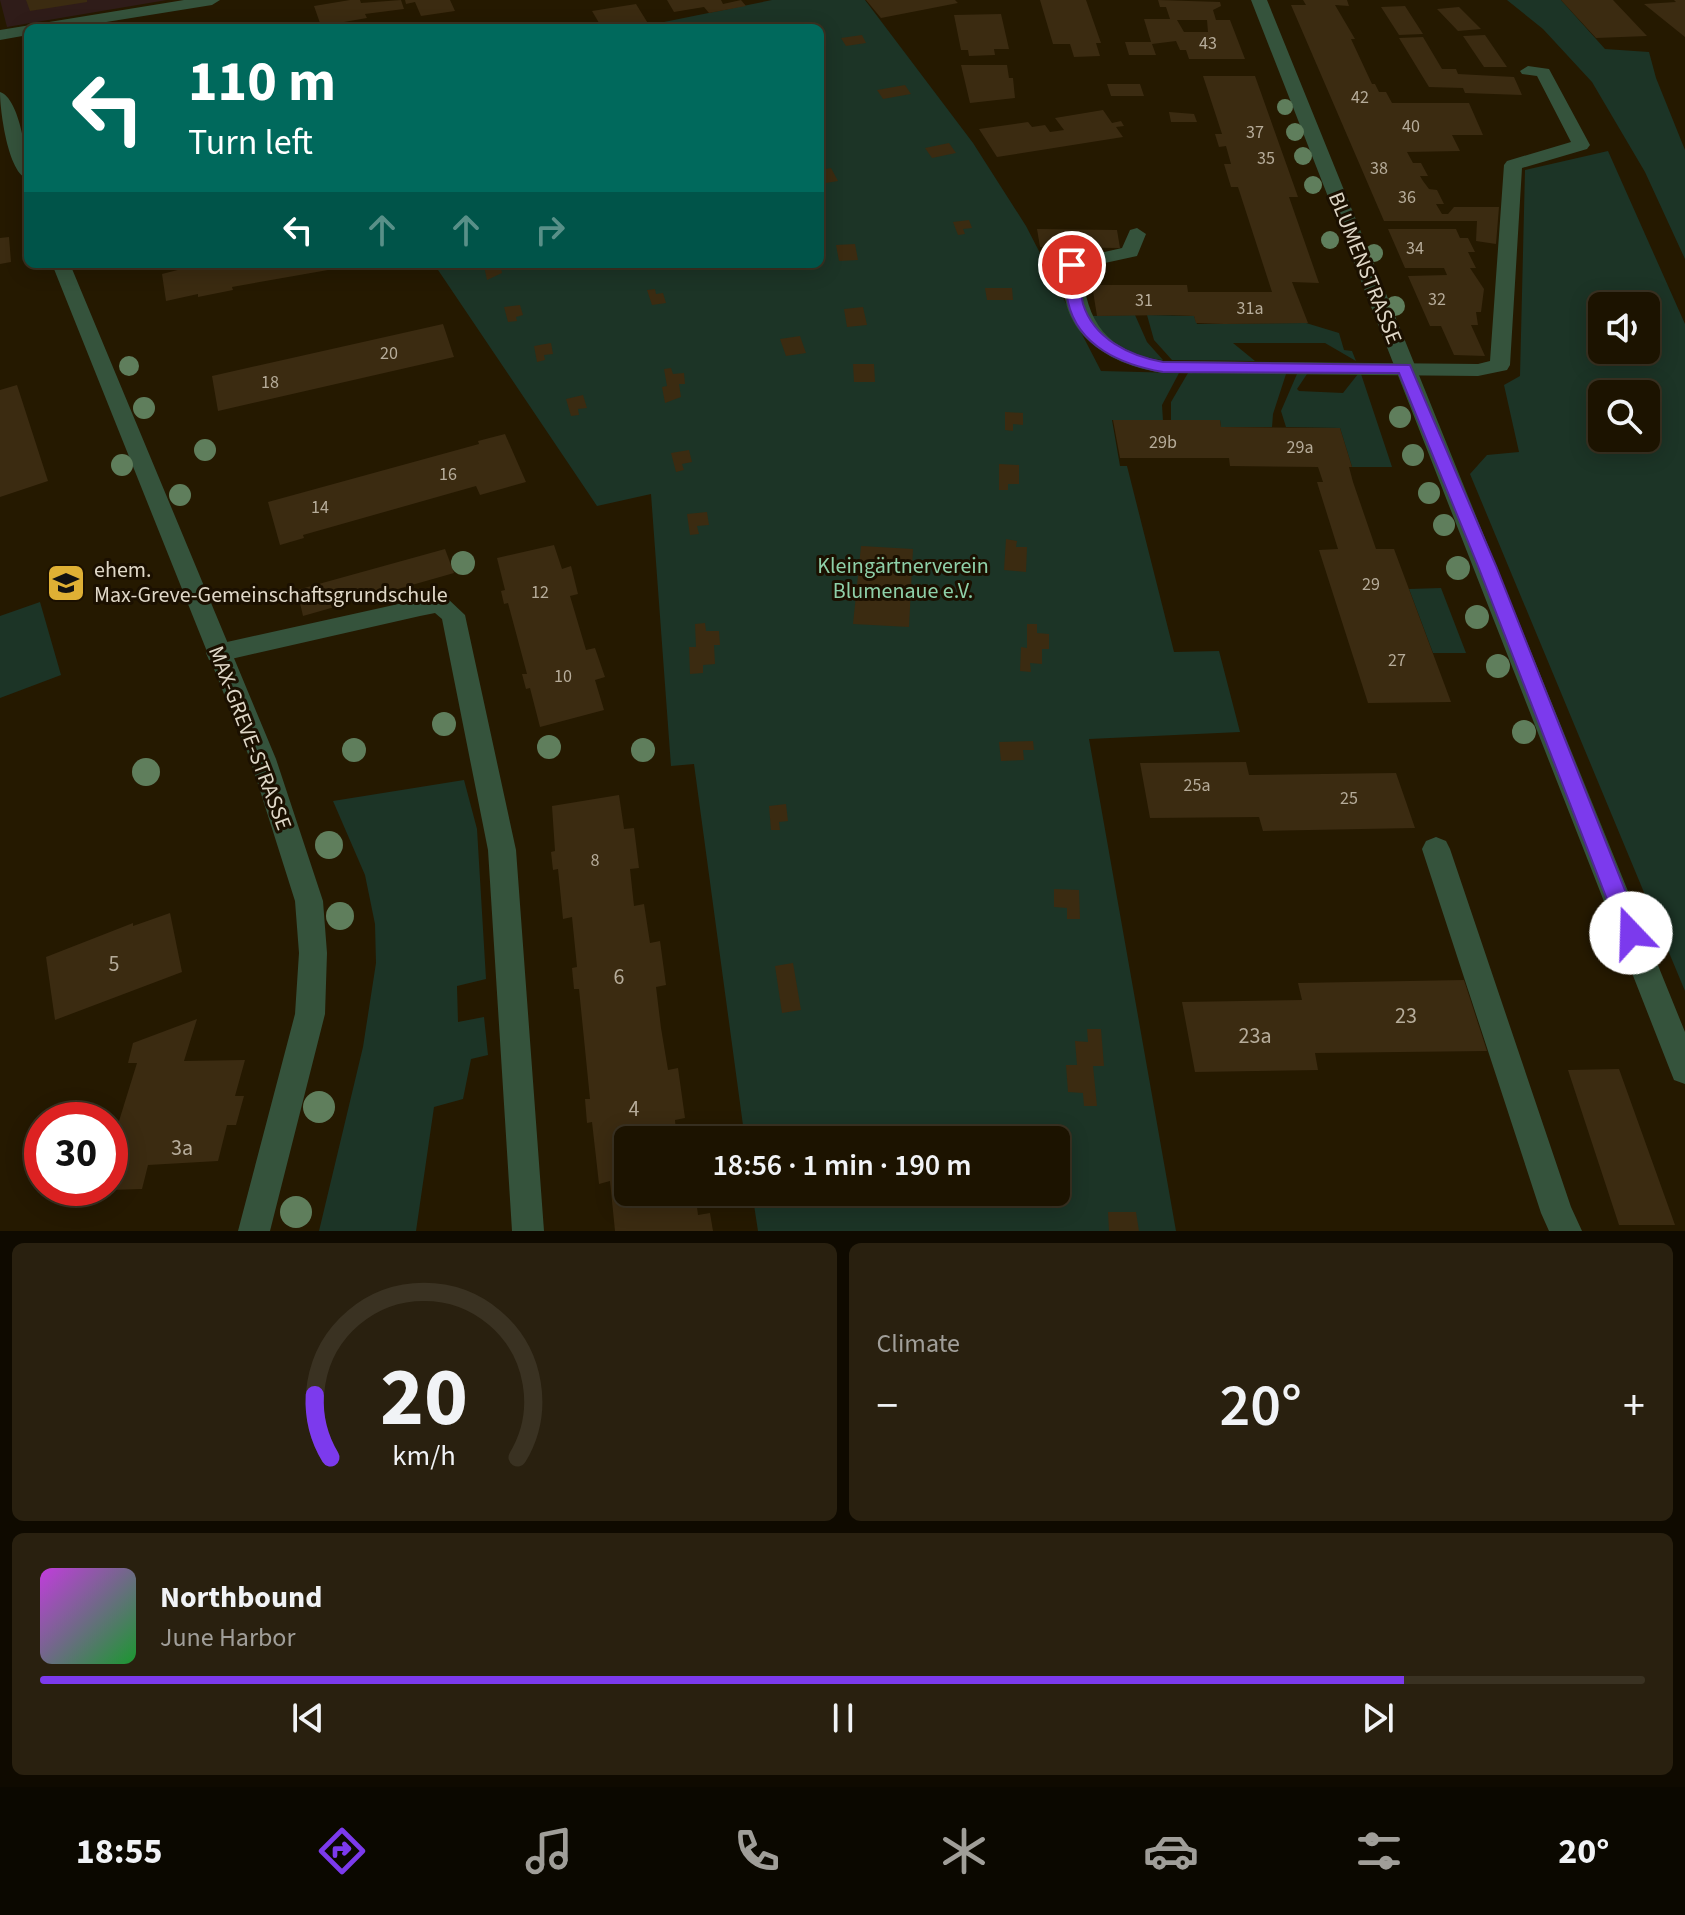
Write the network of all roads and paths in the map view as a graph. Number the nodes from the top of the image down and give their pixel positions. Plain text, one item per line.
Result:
1 (212, 0) edge
2 (1259, 0) edge
3 (65, 24) edge
4 (24, 31) edge
5 (0, 35) edge
6 (1528, 71) dead end
7 (0, 97) edge
8 (24, 163) edge
9 (1137, 234) dead end
10 (63, 268) edge
11 (1405, 369) junction
12 (218, 653) junction
13 (1436, 849) dead end
14 (1685, 1070) edge
15 (254, 1231) edge
16 (528, 1231) edge
17 (1566, 1231) edge

1 - 3 street
2 - 11 street, BLUMENSTRASSE
4 - 5 street
6 - 11 street
7 - 8 street
9 - 11 street
10 - 12 street, MAX-GREVE-STRASSE
11 - 14 street, BLUMENSTRASSE
12 - 15 street, MAX-GREVE-STRASSE
12 - 16 street
13 - 17 street

